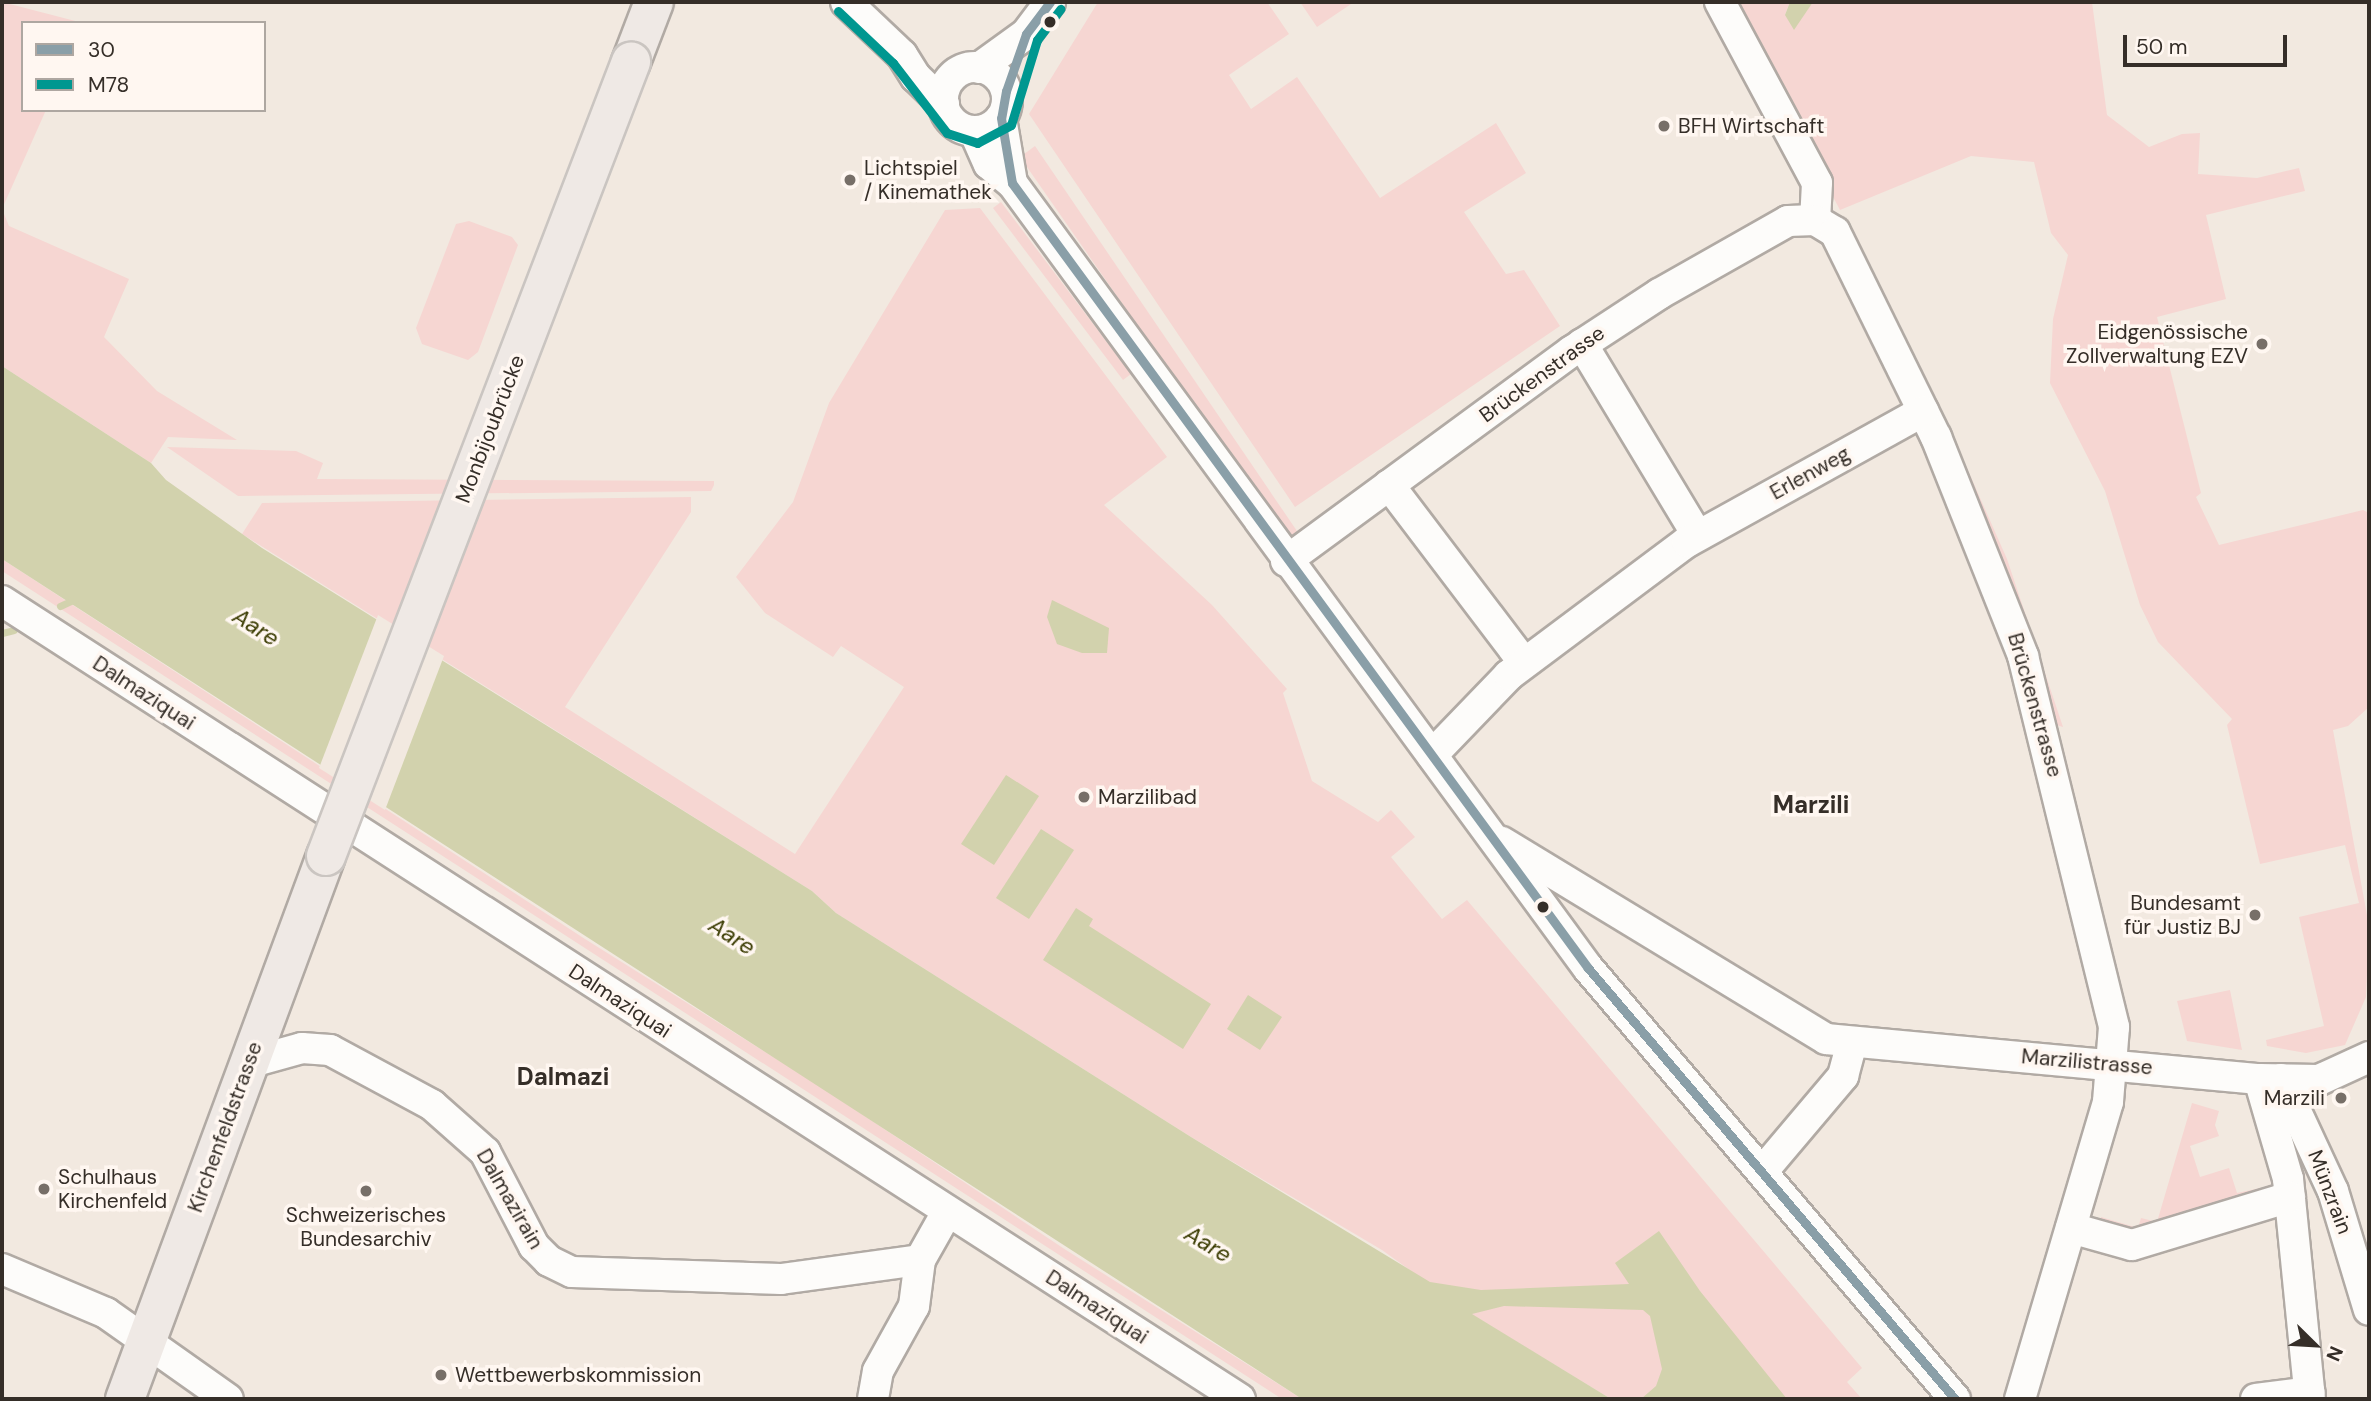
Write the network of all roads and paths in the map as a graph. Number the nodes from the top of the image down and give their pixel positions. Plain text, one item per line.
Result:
1 (654, 2) edge
2 (846, 2) edge
3 (1050, 2) edge
4 (1720, 2) edge
5 (1026, 34) junction
6 (902, 55) junction
7 (970, 69) junction
8 (944, 104) junction
9 (1003, 105) junction
10 (974, 131) junction
11 (1012, 183) junction
12 (1815, 220) junction
13 (1582, 344) junction
14 (1923, 411) junction
15 (1390, 485) junction
16 (1697, 535) junction
17 (1286, 561) junction
18 (2, 601) edge
19 (1524, 663) junction
20 (1432, 755) junction
21 (1489, 835) junction
22 (326, 856) joint
23 (1852, 1043) junction
24 (2360, 1060) edge
25 (248, 1063) junction
26 (2113, 1063) junction
27 (2263, 1079) junction
28 (1762, 1172) junction
29 (2290, 1197) junction
30 (947, 1212) junction
31 (2071, 1228) junction
32 (920, 1260) junction
33 (4, 1275) edge
34 (2369, 1310) edge
35 (147, 1340) junction
36 (2310, 1396) edge
37 (125, 1399) edge
38 (228, 1399) edge
39 (873, 1399) edge
40 (1240, 1399) edge
41 (1955, 1399) edge
42 (2020, 1399) edge
43 (2256, 1399) edge

1 - 22 main road, Monbijoubrücke, bridge
2 - 6 street
3 - 5 street
4 - 12 street
5 - 7 street
5 - 9 street
6 - 7 street
6 - 8 street
7 - 8 street
7 - 9 street
8 - 10 street
9 - 10 street
9 - 11 street, Marzilistrasse
10 - 11 street, Marzilistrasse
11 - 17 street, Marzilistrasse
12 - 13 street, Brückenstrasse
12 - 14 street, Brückenstrasse
13 - 15 street, Brückenstrasse
13 - 16 street
14 - 16 street, Erlenweg
14 - 26 street, Brückenstrasse
15 - 17 street, Brückenstrasse
15 - 19 street
16 - 19 street, Erlenweg
17 - 20 street, Marzilistrasse
18 - 30 street, Dalmaziquai
19 - 20 street, Erlenweg
20 - 21 street, Marzilistrasse
21 - 23 street, Marzilistrasse
21 - 28 street
22 - 25 main road, Kirchenfeldstrasse
23 - 26 street, Marzilistrasse
23 - 28 street
24 - 27 street, Marzilistrasse
25 - 32 street, Dalmazirain
25 - 35 main road, Kirchenfeldstrasse
26 - 27 street, Marzilistrasse
26 - 31 street, Brückenstrasse
27 - 29 street
27 - 34 street, Münzrain
28 - 41 street
29 - 31 street
29 - 36 street
30 - 32 street
30 - 40 street, Dalmaziquai
31 - 42 street, Brückenstrasse
32 - 39 street
33 - 35 street
35 - 37 main road, Kirchenfeldstrasse
35 - 38 street
36 - 43 street

